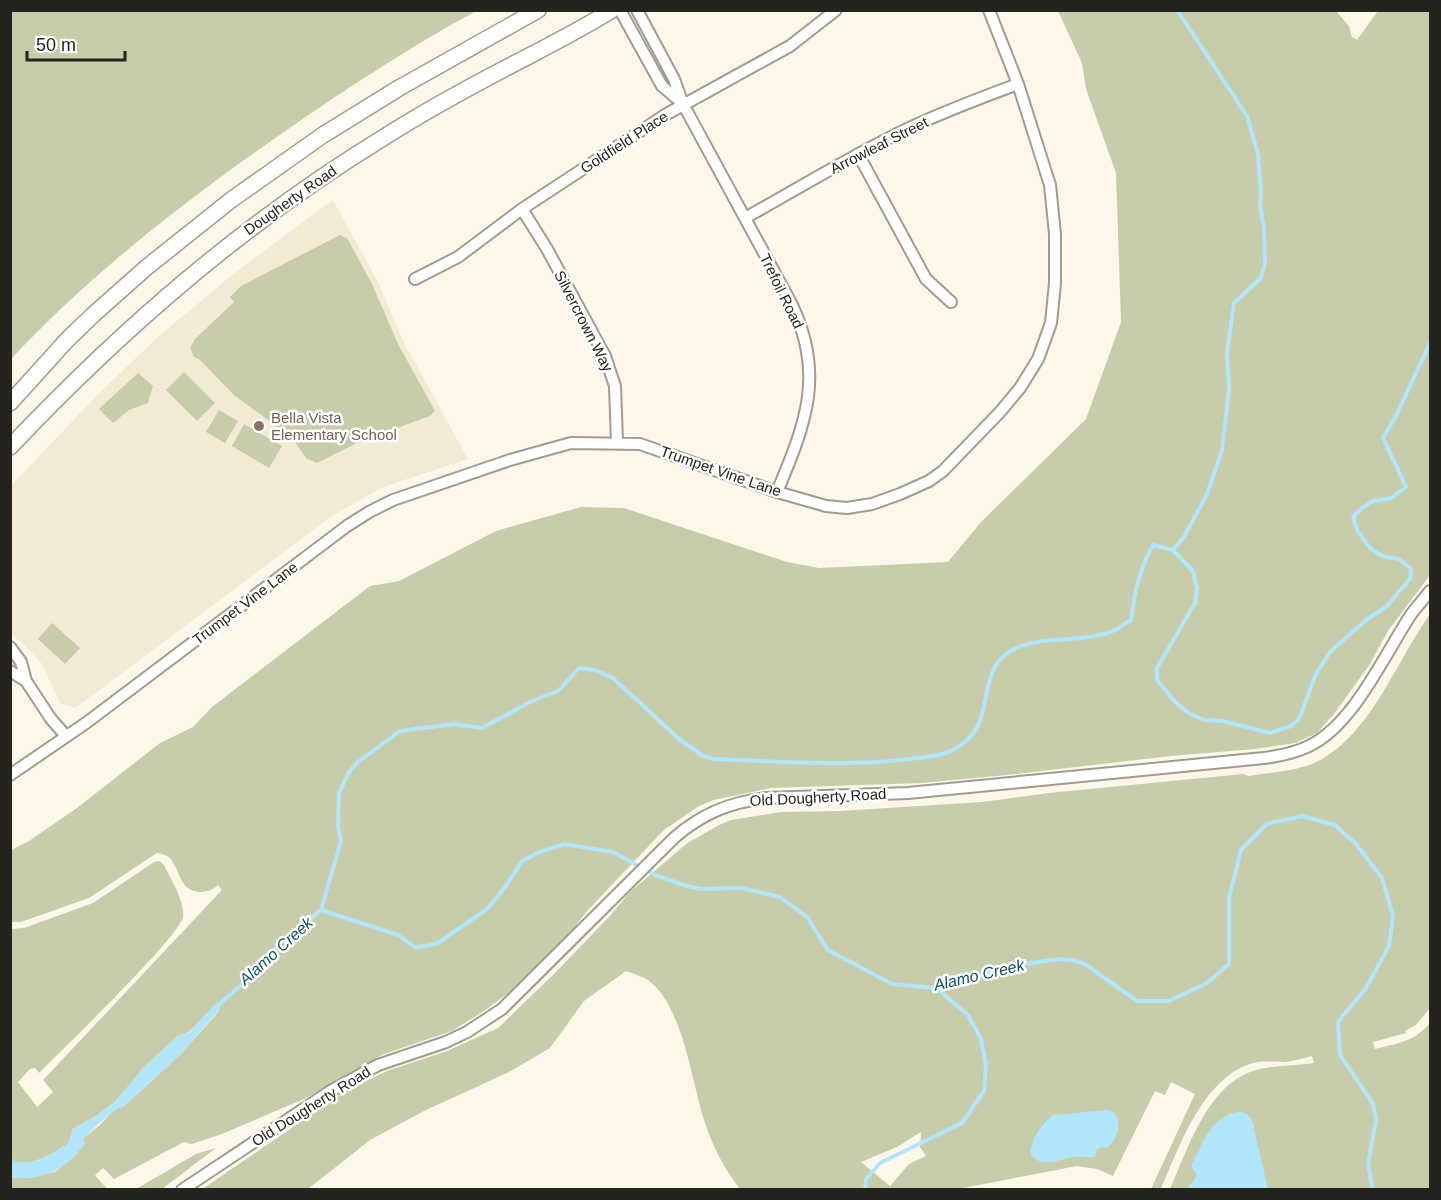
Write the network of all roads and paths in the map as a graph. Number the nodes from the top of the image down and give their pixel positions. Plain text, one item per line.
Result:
1 (538, 10) edge
2 (612, 10) edge
3 (620, 10) edge
4 (637, 10) edge
5 (836, 10) edge
6 (989, 10) edge
7 (1018, 84) junction
8 (683, 104) junction
9 (858, 154) junction
10 (522, 209) junction
11 (746, 218) junction
12 (415, 279) dead end
13 (951, 302) dead end
14 (10, 403) edge
15 (617, 442) junction
16 (10, 447) edge
17 (777, 492) junction
18 (1431, 591) edge
19 (10, 647) edge
20 (10, 671) edge
21 (26, 681) junction
22 (66, 736) junction
23 (10, 775) edge
24 (182, 1190) edge

1 - 14 main road
2 - 16 main road, Dougherty Road
3 - 8 street, Trefoil Road
4 - 8 street, Trefoil Road
5 - 8 street, Goldfield Place
6 - 7 street, Trumpet Vine Lane
7 - 9 street, Arrowleaf Street
7 - 17 street, Trumpet Vine Lane
8 - 10 street, Goldfield Place
8 - 11 street, Trefoil Road
9 - 11 street, Arrowleaf Street
9 - 13 street
10 - 12 street, Goldfield Place
10 - 15 street, Silvercrown Way
11 - 17 street, Trefoil Road
15 - 17 street, Trumpet Vine Lane
15 - 22 street, Trumpet Vine Lane
18 - 24 street, Old Dougherty Road
19 - 21 street
20 - 21 street
21 - 22 street
22 - 23 street, Trumpet Vine Lane

